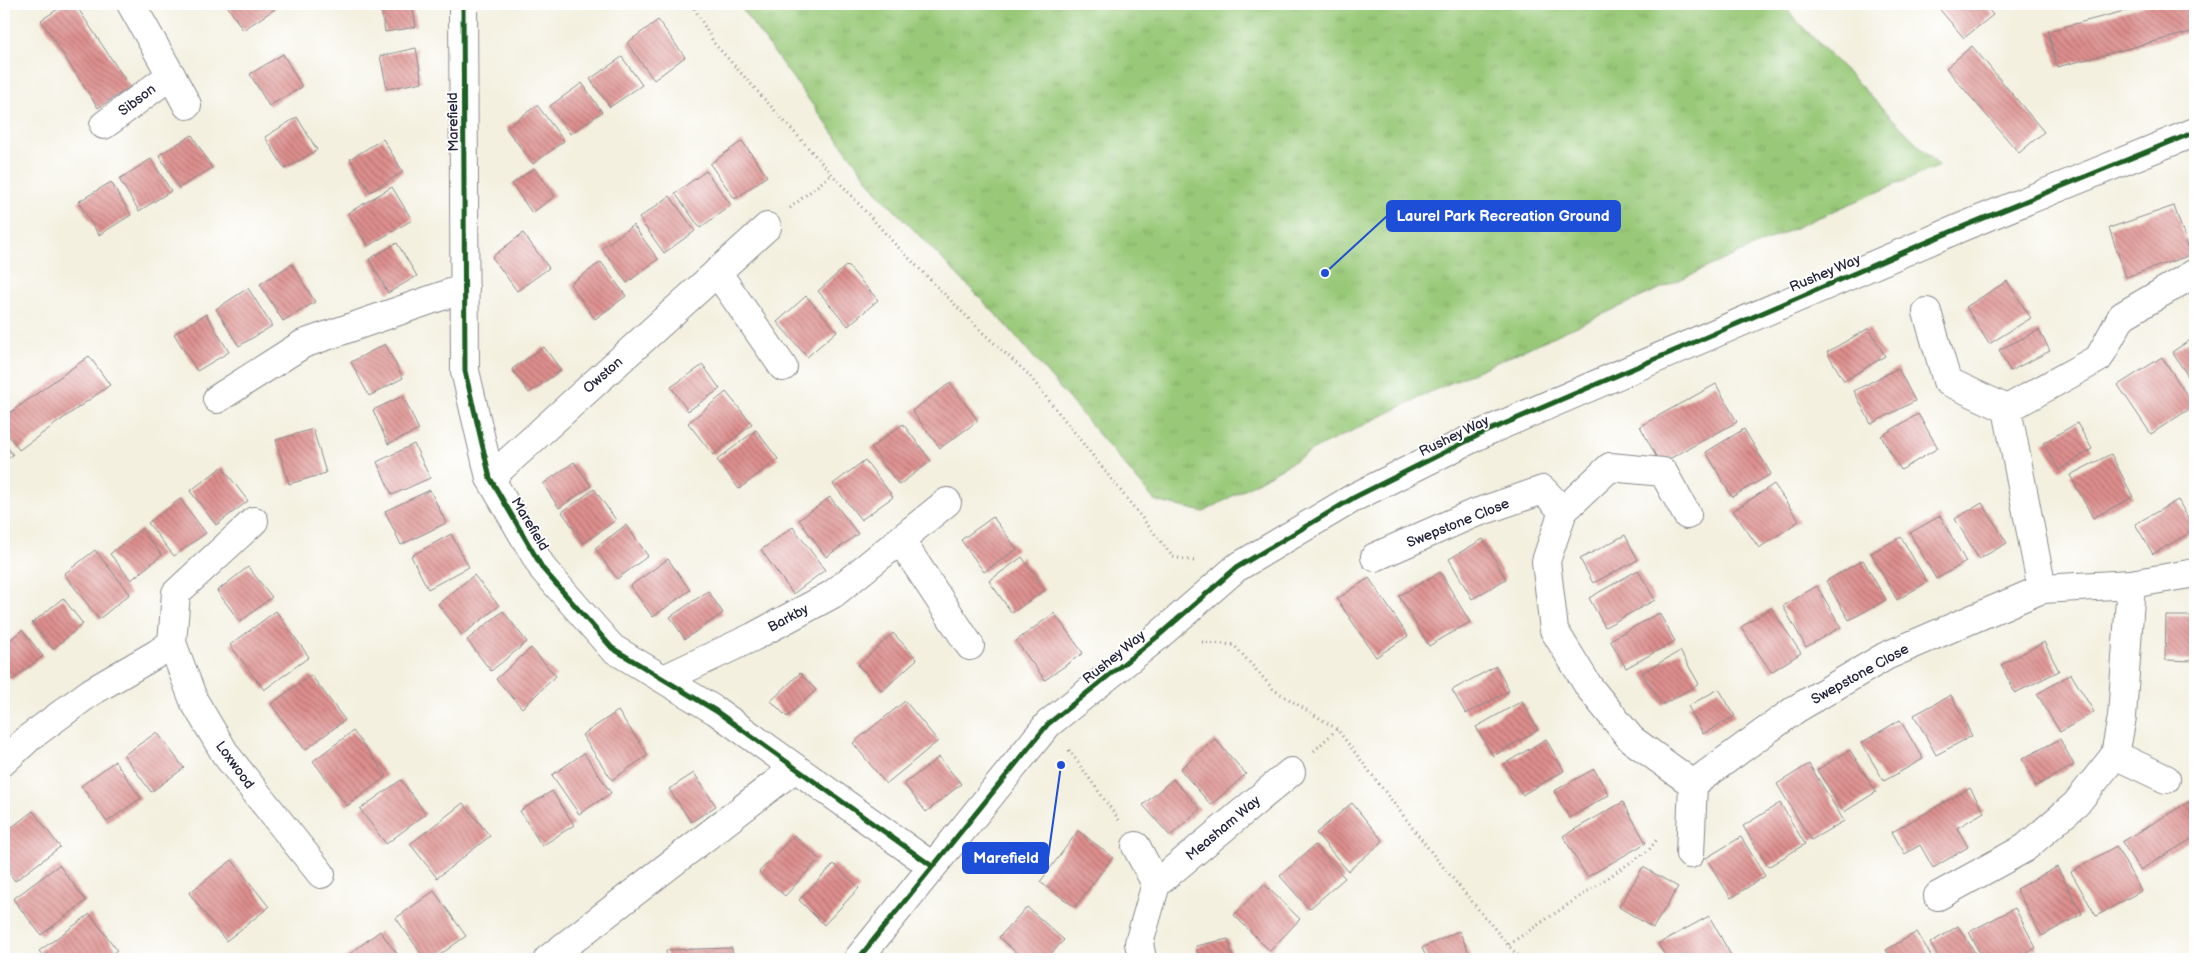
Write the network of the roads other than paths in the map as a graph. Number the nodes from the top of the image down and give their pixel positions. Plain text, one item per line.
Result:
1 (131, 4) edge
2 (463, 4) edge
3 (171, 75) junction
4 (187, 105) dead end
5 (104, 125) dead end
6 (2195, 132) edge
7 (767, 226) road end
8 (717, 272) junction
9 (2195, 273) edge
10 (465, 288) junction
11 (1926, 312) dead end
12 (783, 367) dead end
13 (217, 399) dead end
14 (2007, 409) junction
15 (490, 478) junction
16 (947, 502) dead end
17 (1563, 511) junction
18 (1687, 515) dead end
19 (254, 521) dead end
20 (901, 541) junction
21 (1375, 557) dead end
22 (2195, 573) edge
23 (2131, 584) junction
24 (2042, 589) junction
25 (172, 643) junction
26 (970, 646) dead end
27 (664, 679) junction
28 (2115, 755) junction
29 (4, 761) edge
30 (795, 768) junction
31 (1291, 772) dead end
32 (2166, 779) dead end
33 (1693, 784) junction
34 (1136, 846) road end
35 (1690, 854) dead end
36 (932, 866) junction
37 (321, 874) dead end
38 (1156, 884) junction
39 (1938, 896) dead end
40 (548, 959) edge
41 (858, 959) edge
42 (1142, 959) edge

1 - 3 street, Sibson
2 - 10 street, Marefield
3 - 4 street, Sibson
3 - 5 street, Sibson
6 - 36 street, Rushey Way
7 - 8 street, Owston
8 - 12 street
8 - 15 street, Owston
9 - 14 street
10 - 13 street
10 - 15 street, Marefield
11 - 14 street
14 - 24 street
15 - 27 street, Marefield
16 - 20 street, Barkby
17 - 18 street
17 - 21 street, Swepstone Close
17 - 33 street
19 - 25 street, Loxwood
20 - 26 street
20 - 27 street, Barkby
22 - 23 street, Swepstone Close
23 - 24 street, Swepstone Close
23 - 28 street
24 - 33 street, Swepstone Close
25 - 29 street
25 - 37 street, Loxwood
27 - 30 street, Marefield
28 - 32 street
28 - 39 street
30 - 36 street, Marefield
30 - 40 street
31 - 38 street, Measham Way
33 - 35 street
34 - 38 street
36 - 41 street, Rushey Way
38 - 42 street

